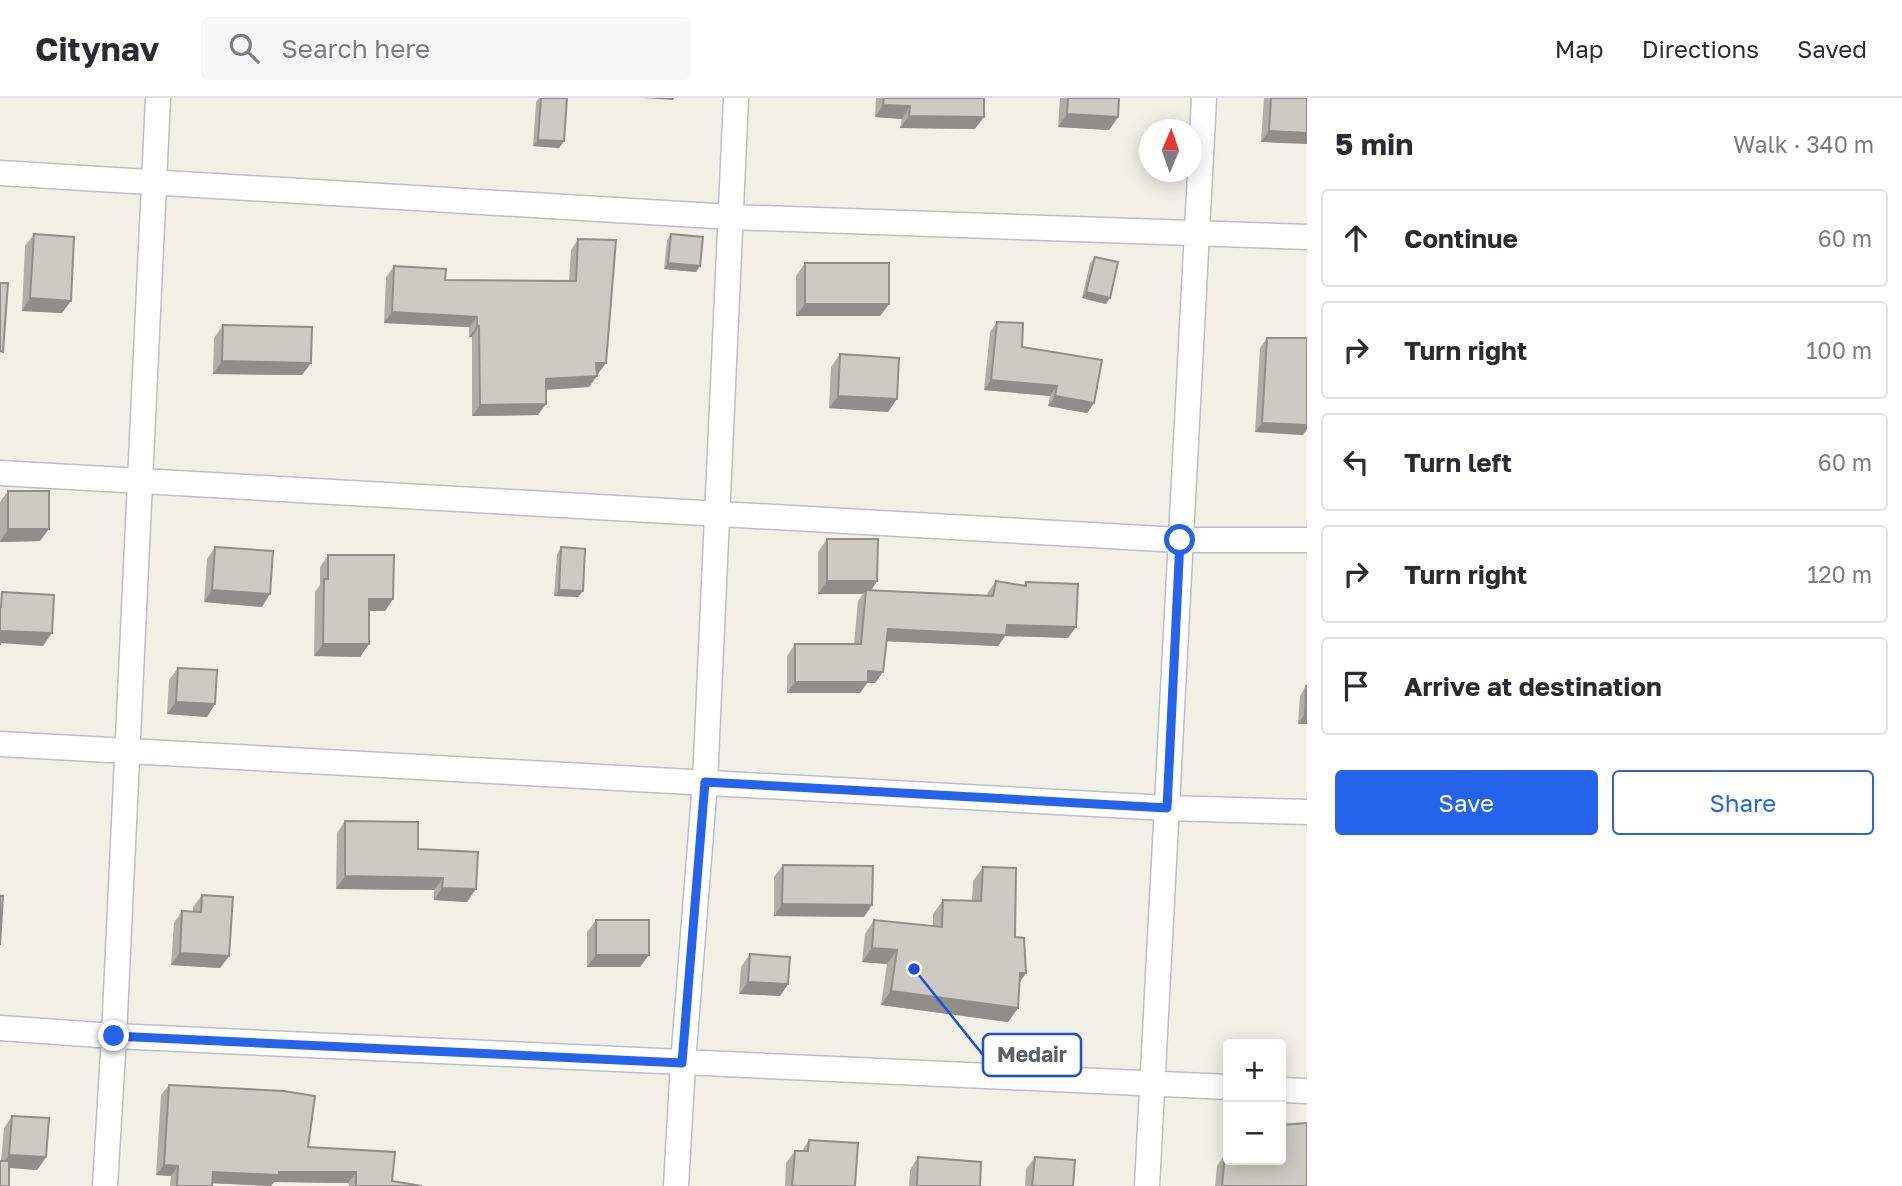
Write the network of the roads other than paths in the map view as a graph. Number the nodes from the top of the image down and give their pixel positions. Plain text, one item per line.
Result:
1 (158, 98) edge
2 (736, 98) edge
3 (1204, 98) edge
4 (0, 173) edge
5 (154, 184) junction
6 (731, 217) junction
7 (1196, 235) junction
8 (1307, 237) edge
9 (0, 473) edge
10 (140, 481) junction
11 (717, 514) junction
12 (1180, 540) junction
13 (1307, 540) edge
14 (0, 744) edge
15 (127, 750) junction
16 (705, 782) junction
17 (1167, 808) junction
18 (1307, 812) edge
19 (0, 1028) edge
20 (114, 1036) junction
21 (682, 1063) junction
22 (1152, 1084) junction
23 (1223, 1087) edge
24 (1286, 1090) edge
25 (1307, 1091) edge
26 (105, 1186) edge
27 (676, 1186) edge
28 (1147, 1186) edge

1 - 5 street
2 - 6 street
3 - 7 street
4 - 5 street
5 - 6 street
5 - 10 street
6 - 7 street
6 - 11 street
7 - 8 street
7 - 12 street
9 - 10 street
10 - 11 street
10 - 15 street
11 - 12 street
11 - 16 street
12 - 13 street
12 - 17 street
14 - 15 street
15 - 16 street
15 - 20 street
16 - 17 street
16 - 21 street
17 - 18 street
17 - 22 street
19 - 20 street
20 - 21 street
20 - 26 street
21 - 22 street
21 - 27 street
22 - 23 street
22 - 28 street
24 - 25 street

